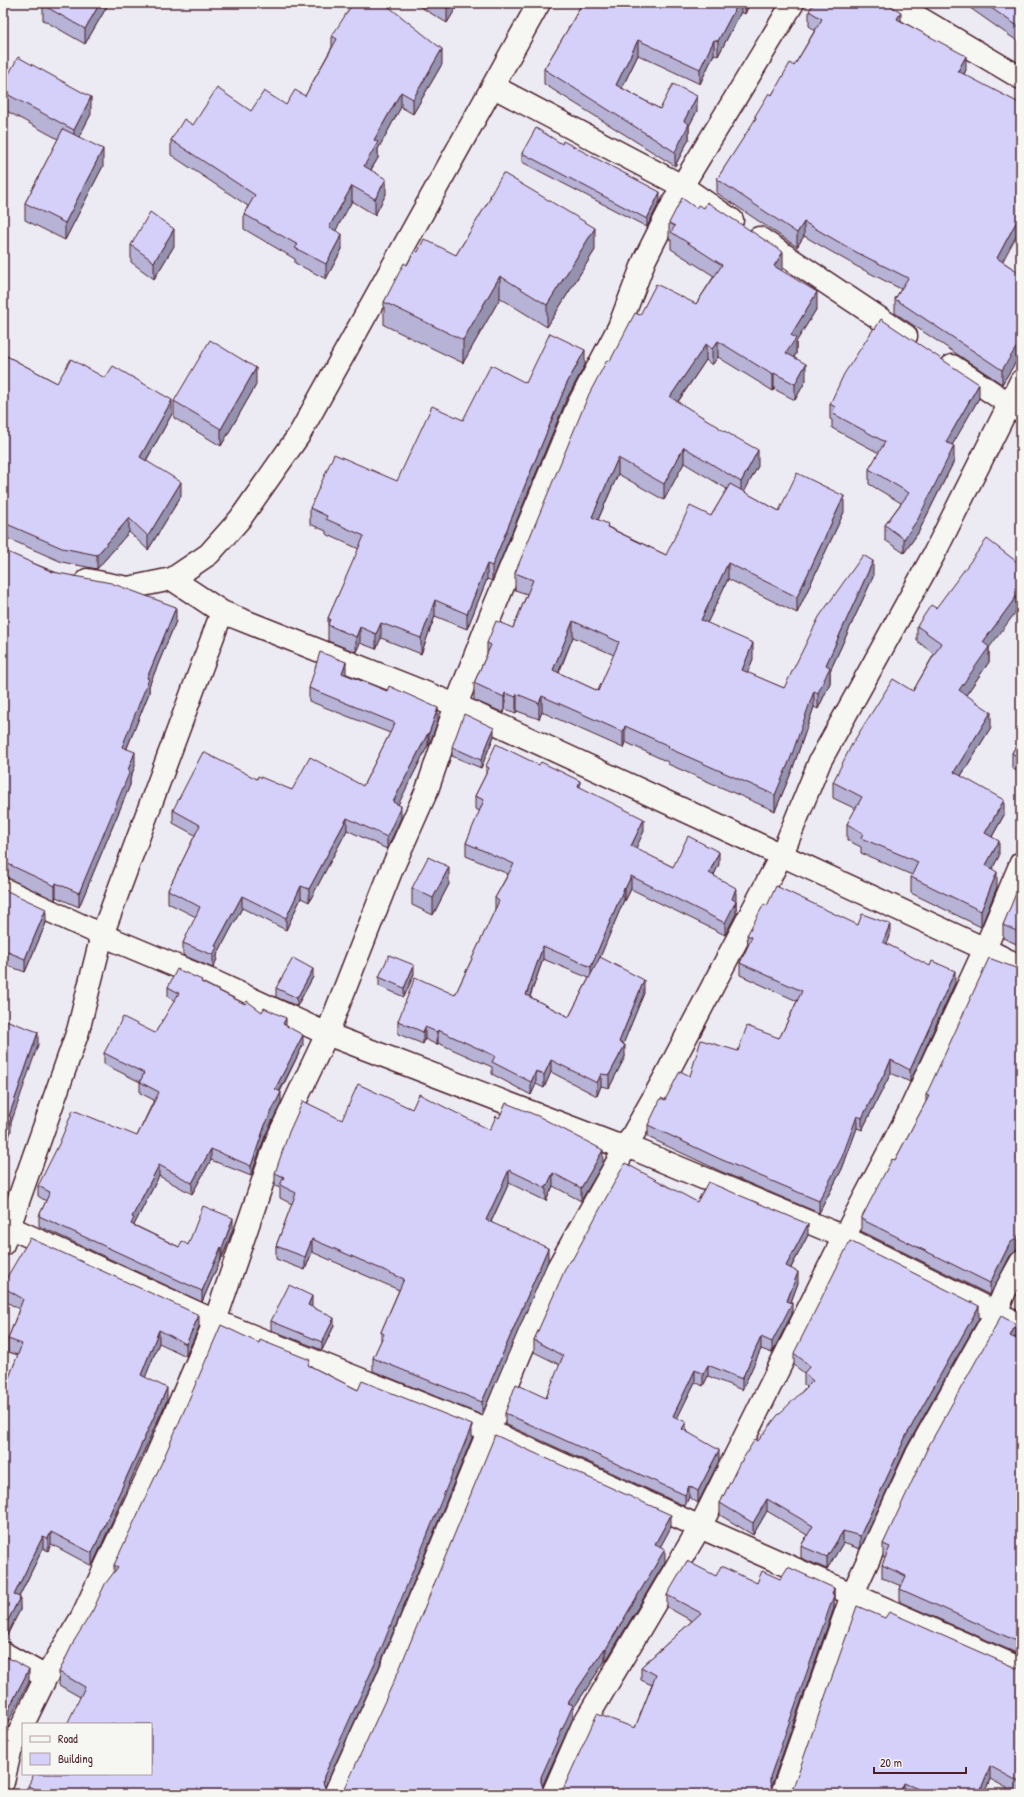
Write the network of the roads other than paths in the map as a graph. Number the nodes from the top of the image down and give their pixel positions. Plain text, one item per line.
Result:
1 (539, 3) edge
2 (793, 3) edge
3 (894, 3) edge
4 (1021, 78) edge
5 (494, 87) junction
6 (682, 186) junction
7 (1021, 381) edge
8 (1015, 407) edge
9 (65, 576) edge
10 (172, 579) junction
11 (222, 612) junction
12 (456, 705) junction
13 (782, 854) junction
14 (1021, 863) edge
15 (3, 889) edge
16 (102, 935) junction
17 (985, 948) junction
18 (1021, 967) edge
19 (327, 1034) junction
20 (628, 1146) junction
21 (6, 1236) edge
22 (844, 1237) junction
23 (1021, 1262) edge
24 (996, 1313) junction
25 (215, 1321) junction
26 (1021, 1325) edge
27 (489, 1431) junction
28 (700, 1527) junction
29 (852, 1595) junction
30 (3, 1652) edge
31 (1021, 1670) edge
32 (46, 1677) junction
33 (23, 1723) edge
34 (22, 1726) edge
35 (3, 1782) edge
36 (335, 1794) edge
37 (553, 1794) edge
38 (782, 1794) edge

1 - 5 street
2 - 6 street
3 - 4 street
5 - 6 street
5 - 10 street
6 - 8 street
6 - 12 street
7 - 8 street
8 - 13 street
9 - 10 street
10 - 11 street
11 - 12 street
11 - 16 street
12 - 13 street
12 - 19 street
13 - 17 street
13 - 20 street
14 - 17 street
15 - 16 street
16 - 19 street
16 - 21 street
17 - 18 street
17 - 22 street
19 - 20 street
19 - 25 street
20 - 22 street
20 - 27 street
21 - 25 street
22 - 24 street
22 - 28 street
23 - 24 street
24 - 26 street
24 - 29 street
25 - 27 street
25 - 32 street
27 - 28 street
27 - 36 street
28 - 29 street
28 - 37 street
29 - 31 street
29 - 38 street
30 - 32 street
32 - 33 street
34 - 35 street

